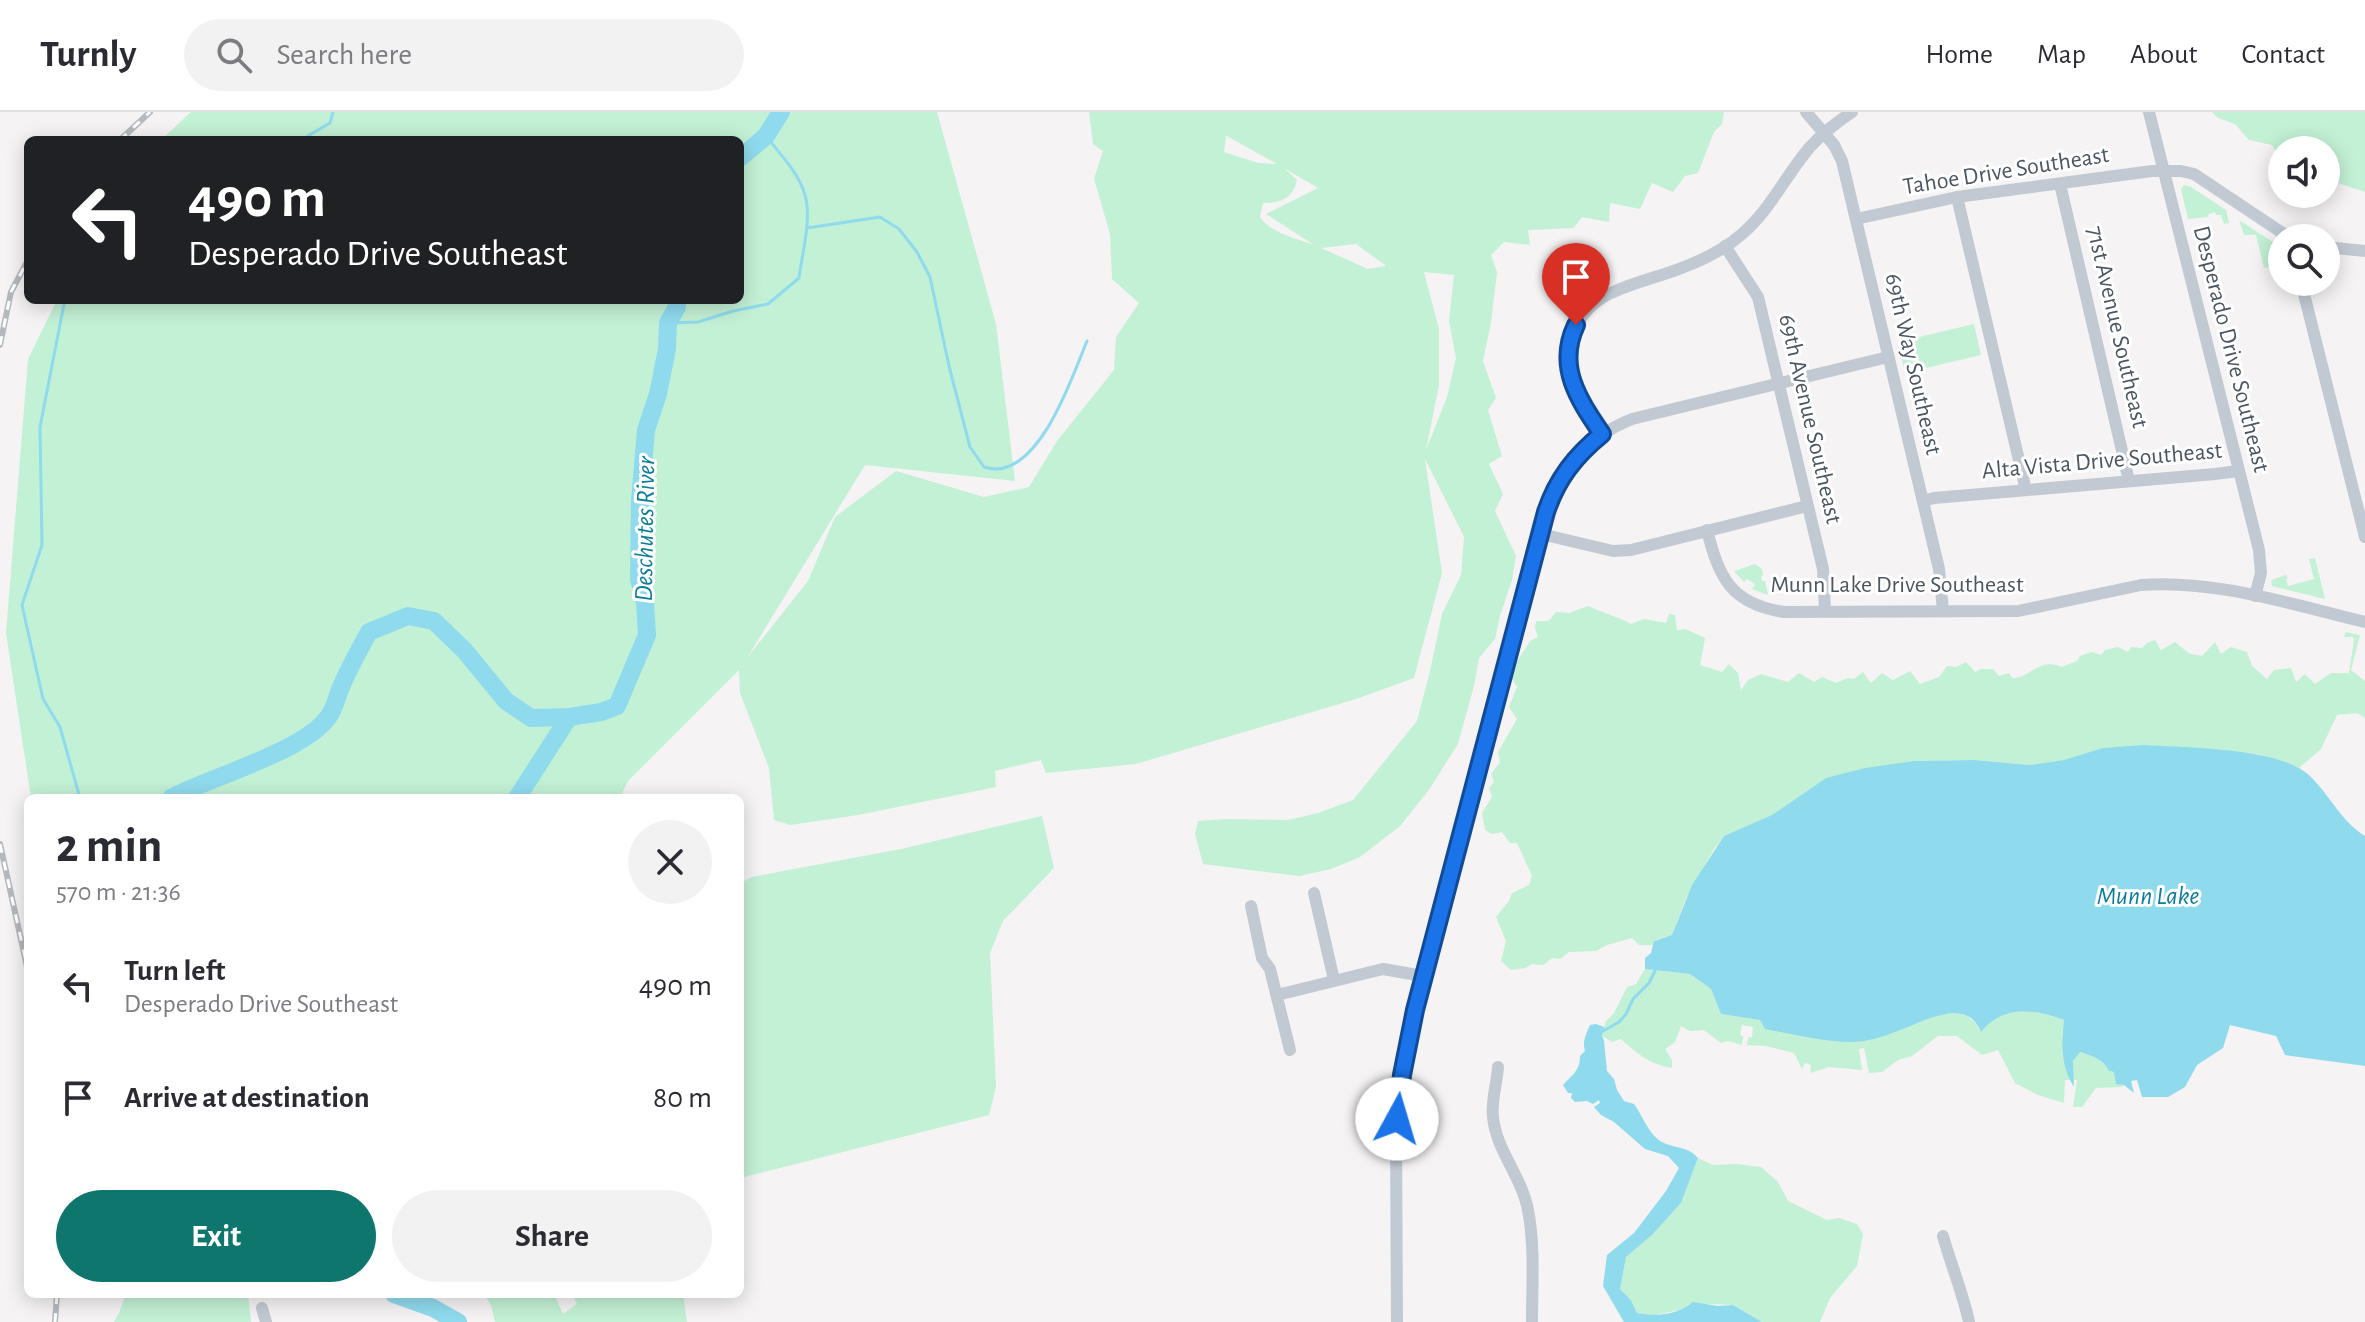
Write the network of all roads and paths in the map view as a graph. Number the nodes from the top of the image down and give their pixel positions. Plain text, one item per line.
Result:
1 (1806, 112) edge
2 (1852, 112) edge
3 (2149, 112) edge
4 (1824, 134) junction
5 (2164, 171) junction
6 (2060, 184) junction
7 (1957, 197) junction
8 (1856, 219) junction
9 (2269, 224) edge
10 (1725, 246) junction
11 (2340, 248) edge
12 (2365, 251) edge
13 (2305, 296) edge
14 (1888, 357) junction
15 (1779, 382) junction
16 (1602, 434) junction
17 (2238, 471) junction
18 (2129, 481) junction
19 (2026, 490) junction
20 (1923, 501) junction
21 (1807, 506) junction
22 (1707, 530) junction
23 (1541, 534) junction
24 (2365, 537) edge
25 (2255, 596) junction
26 (1943, 610) junction
27 (1825, 611) junction
28 (2365, 622) edge
29 (1314, 893) dead end
30 (1251, 906) dead end
31 (1423, 976) junction
32 (1334, 980) junction
33 (1277, 995) junction
34 (1290, 1050) dead end
35 (1498, 1067) dead end
36 (1943, 1236) dead end
37 (262, 1308) dead end
38 (266, 1322) edge
39 (1397, 1322) edge
40 (1532, 1322) edge
41 (1969, 1322) edge

1 - 4 street, 69th Way Southeast
2 - 4 street
3 - 5 street, Desperado Drive Southeast
4 - 8 street, 69th Way Southeast
4 - 10 street
5 - 6 street, Tahoe Drive Southeast
5 - 9 street
5 - 17 street, Desperado Drive Southeast
6 - 7 street, Tahoe Drive Southeast
6 - 18 street, 71st Avenue Southeast
7 - 8 street, Tahoe Drive Southeast
7 - 19 street
8 - 14 street, 69th Way Southeast
10 - 15 street, 69th Avenue Southeast
10 - 16 street
11 - 12 street
13 - 24 street
14 - 15 street
14 - 20 street, 69th Way Southeast
15 - 16 street
15 - 21 street, 69th Avenue Southeast
16 - 23 street
17 - 18 street, Alta Vista Drive Southeast
17 - 25 street, Desperado Drive Southeast
18 - 19 street, Alta Vista Drive Southeast
19 - 20 street, Alta Vista Drive Southeast
20 - 26 street, 69th Way Southeast
21 - 22 street
21 - 27 street, 69th Avenue Southeast
22 - 23 street
22 - 27 street, Munn Lake Drive Southeast
23 - 31 street
25 - 26 street, Munn Lake Drive Southeast
25 - 28 street, Munn Lake Drive Southeast
26 - 27 street, Munn Lake Drive Southeast
29 - 32 street
30 - 33 street
31 - 32 street
31 - 39 street
32 - 33 street
33 - 34 street
35 - 40 street
36 - 41 street
37 - 38 street

